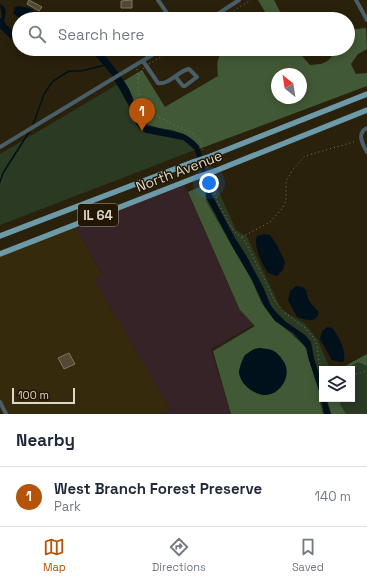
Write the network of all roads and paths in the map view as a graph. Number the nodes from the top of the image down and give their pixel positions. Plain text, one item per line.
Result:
1 (158, 0) edge
2 (240, 0) edge
3 (251, 0) edge
4 (356, 0) edge
5 (166, 12) edge
6 (221, 12) edge
7 (231, 12) edge
8 (367, 20) edge
9 (151, 56) edge
10 (164, 56) edge
11 (143, 61) junction
12 (136, 65) junction
13 (146, 67) junction
14 (175, 76) junction
15 (138, 78) junction
16 (367, 94) edge
17 (367, 110) edge
18 (367, 128) edge
19 (361, 139) junction
20 (0, 147) edge
21 (203, 150) dead end
22 (367, 152) edge
23 (206, 161) dead end
24 (207, 168) dead end
25 (210, 178) dead end
26 (0, 236) edge
27 (242, 238) junction
28 (0, 254) edge
29 (322, 366) edge
30 (367, 372) edge
31 (355, 374) edge
32 (0, 402) edge
33 (6, 414) edge

1 - 5 street
2 - 6 street
3 - 7 path
4 - 8 street
9 - 11 street
10 - 13 path
11 - 12 street
11 - 13 street
12 - 15 path
12 - 20 street
13 - 14 street
13 - 15 path
14 - 14 street
15 - 21 path
16 - 26 main road, North Avenue / IL 64, bridge
17 - 28 main road, North Avenue / IL 64, bridge
18 - 19 street
19 - 22 street
19 - 27 path
23 - 24 path
25 - 27 path
27 - 29 path
30 - 31 path
32 - 33 street

